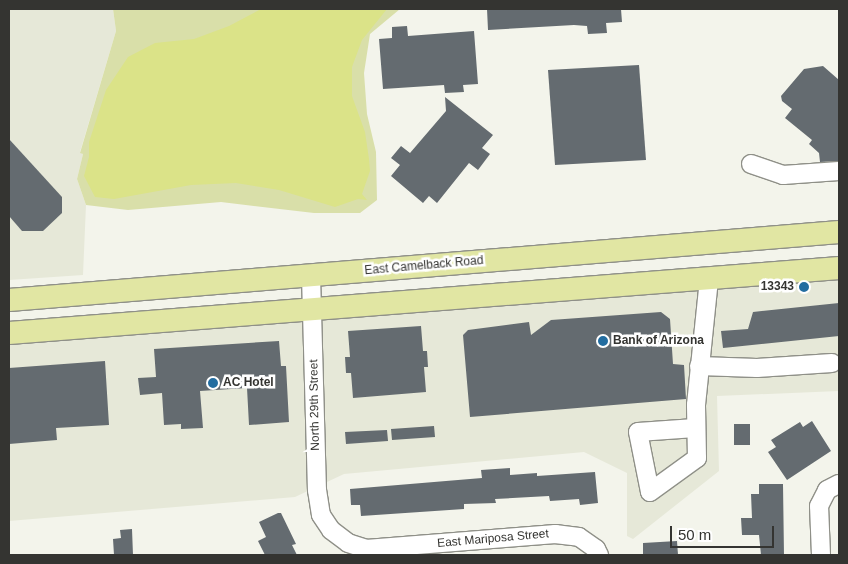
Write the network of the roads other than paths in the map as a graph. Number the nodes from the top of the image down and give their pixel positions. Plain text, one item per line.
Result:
1 (751, 164) dead end
2 (839, 171) edge
3 (839, 232) edge
4 (718, 242) junction
5 (839, 268) edge
6 (311, 276) junction
7 (716, 279) junction
8 (9, 300) edge
9 (313, 310) junction
10 (9, 333) edge
11 (832, 363) dead end
12 (699, 366) junction
13 (695, 428) dead end
14 (833, 487) edge
15 (331, 530) joint
16 (598, 552) edge
17 (821, 555) edge

1 - 2 street
3 - 4 main road, East Camelback Road
4 - 6 main road, East Camelback Road
4 - 7 main road
5 - 7 main road
6 - 8 main road, East Camelback Road
6 - 9 street, North 29th Street
7 - 9 main road
7 - 12 street
9 - 10 main road
9 - 15 street, North 29th Street
11 - 12 street
12 - 13 street
14 - 17 street
15 - 16 street, East Mariposa Street

